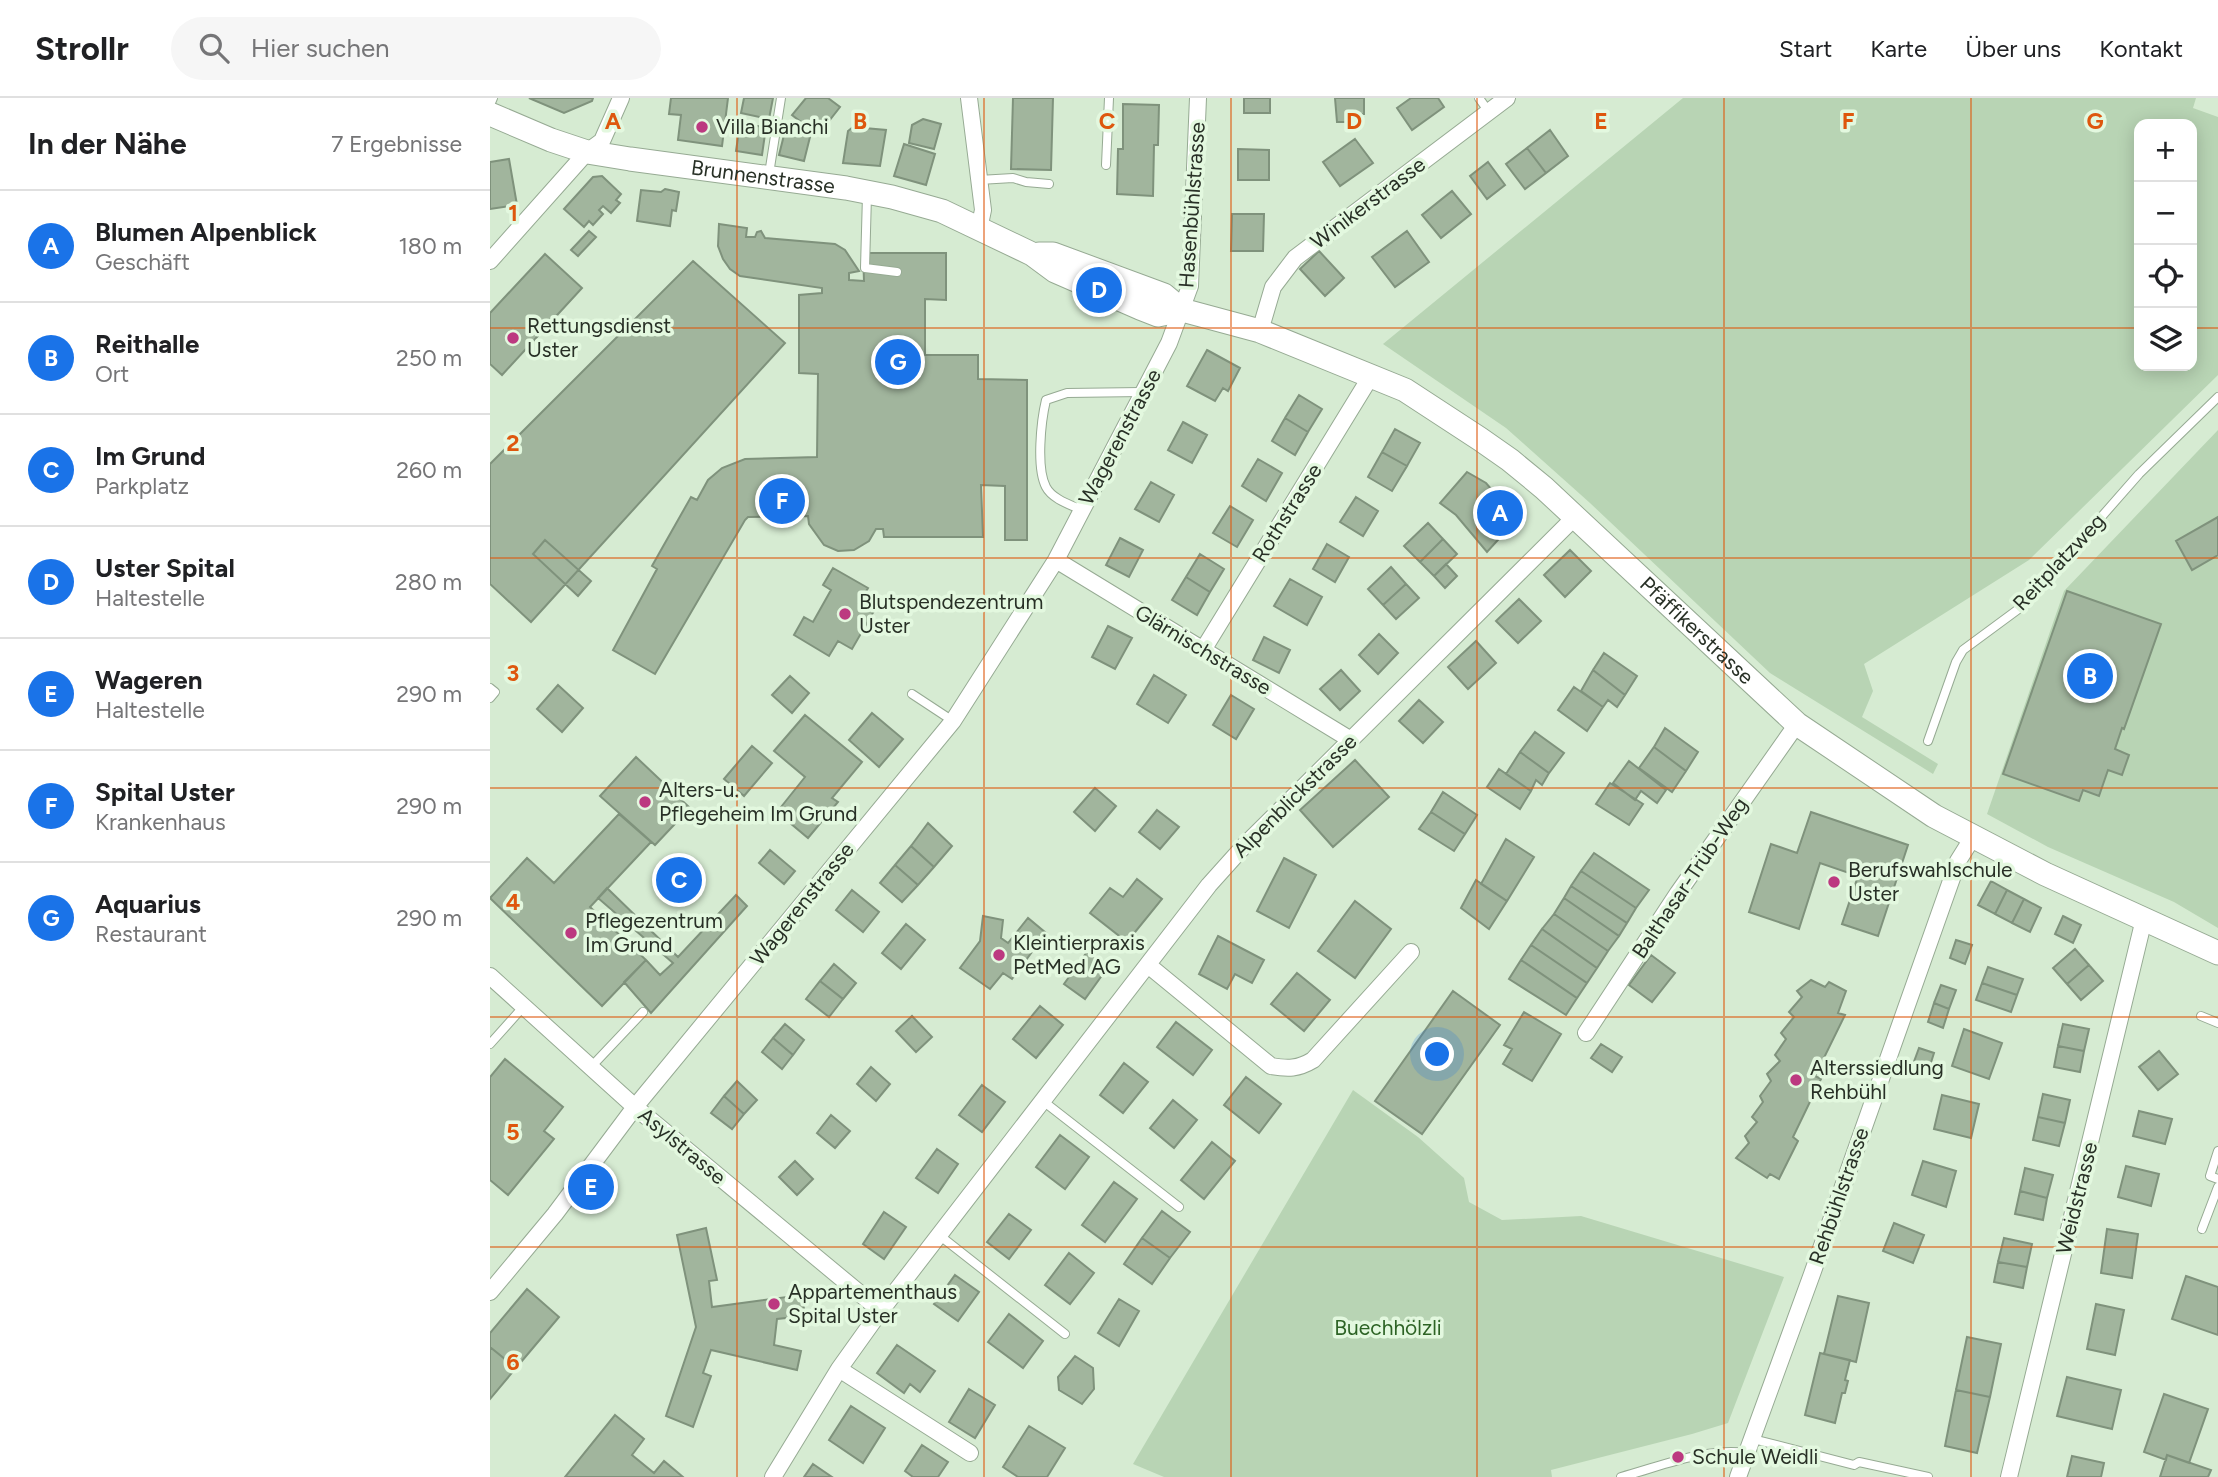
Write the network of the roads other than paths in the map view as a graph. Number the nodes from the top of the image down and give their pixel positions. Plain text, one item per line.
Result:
1 (493, 98) edge
2 (621, 98) edge
3 (781, 98) edge
4 (970, 98) edge
5 (1109, 98) edge
6 (1198, 98) edge
7 (1479, 98) edge
8 (1507, 98) edge
9 (490, 105) edge
10 (1489, 112) junction
11 (490, 114) edge
12 (587, 152) junction
13 (1107, 165) dead end
14 (768, 177) junction
15 (979, 180) junction
16 (1049, 184) dead end
17 (867, 192) junction
18 (979, 229) junction
19 (490, 261) edge
20 (897, 272) dead end
21 (1182, 310) junction
22 (1259, 331) junction
23 (1371, 376) junction
24 (1145, 392) junction
25 (2218, 397) edge
26 (1082, 510) junction
27 (1575, 517) junction
28 (1056, 560) junction
29 (1203, 650) junction
30 (490, 688) edge
31 (912, 694) dead end
32 (490, 698) edge
33 (953, 721) junction
34 (1797, 724) junction
35 (1351, 740) junction
36 (1928, 741) dead end
37 (1973, 837) junction
38 (2144, 919) junction
39 (1411, 952) dead end
40 (2218, 953) edge
41 (1148, 965) junction
42 (490, 976) edge
43 (524, 1006) junction
44 (643, 1012) dead end
45 (2201, 1016) dead end
46 (2218, 1023) edge
47 (1586, 1034) dead end
48 (490, 1044) edge
49 (591, 1067) junction
50 (1043, 1101) junction
51 (635, 1107) junction
52 (2218, 1151) edge
53 (2218, 1179) edge
54 (2218, 1188) edge
55 (1178, 1207) dead end
56 (2202, 1228) dead end
57 (939, 1235) junction
58 (490, 1292) edge
59 (881, 1311) junction
60 (1065, 1334) dead end
61 (839, 1369) junction
62 (1750, 1446) junction
63 (970, 1453) dead end
64 (773, 1477) edge
65 (1621, 1477) edge
66 (1738, 1477) edge
67 (1928, 1477) edge
68 (2009, 1477) edge

1 - 9 lane
2 - 12 street
3 - 14 lane
4 - 15 street
5 - 13 lane
6 - 21 street, Hasenbühlstrasse
7 - 10 lane
8 - 10 street, Winikerstrasse
10 - 22 street, Winikerstrasse
11 - 12 main road, Brunnenstrasse
12 - 14 main road, Brunnenstrasse
12 - 19 street
14 - 17 main road, Brunnenstrasse
15 - 16 lane
15 - 18 street
17 - 18 main road, Brunnenstrasse
17 - 20 lane
18 - 21 main road, Brunnenstrasse
21 - 22 main road, Pfäffikerstrasse
21 - 24 street, Wagerenstrasse
22 - 23 main road, Pfäffikerstrasse
23 - 27 main road, Pfäffikerstrasse
23 - 29 street, Rothstrasse
24 - 26 street, Wagerenstrasse
24 - 26 lane
25 - 36 lane, Reitplatzweg
26 - 28 street, Wagerenstrasse
27 - 34 main road, Pfäffikerstrasse
27 - 35 street, Alpenblickstrasse
28 - 29 street, Glärnischstrasse
28 - 33 street, Wagerenstrasse
29 - 35 street, Glärnischstrasse
30 - 32 lane
31 - 33 lane
33 - 51 street, Wagerenstrasse
34 - 37 main road, Pfäffikerstrasse
34 - 47 street, Balthasar-Trüb-Weg
35 - 41 street, Alpenblickstrasse
37 - 38 main road, Pfäffikerstrasse
37 - 62 street, Rehbühlstrasse
38 - 40 main road, Pfäffikerstrasse
38 - 68 street, Weidstrasse
39 - 41 street
41 - 50 street, Alpenblickstrasse
42 - 43 street, Asylstrasse
43 - 48 lane
43 - 49 street, Asylstrasse
44 - 49 lane
45 - 46 lane
49 - 51 street, Asylstrasse
50 - 55 lane
50 - 57 street, Alpenblickstrasse
51 - 58 street, Wagerenstrasse
51 - 59 street, Asylstrasse
52 - 53 lane
54 - 56 lane
57 - 59 street, Alpenblickstrasse
57 - 60 lane
59 - 61 street, Alpenblickstrasse
61 - 63 street
61 - 64 street, Alpenblickstrasse
62 - 65 lane
62 - 66 street, Rehbühlstrasse
62 - 67 lane

